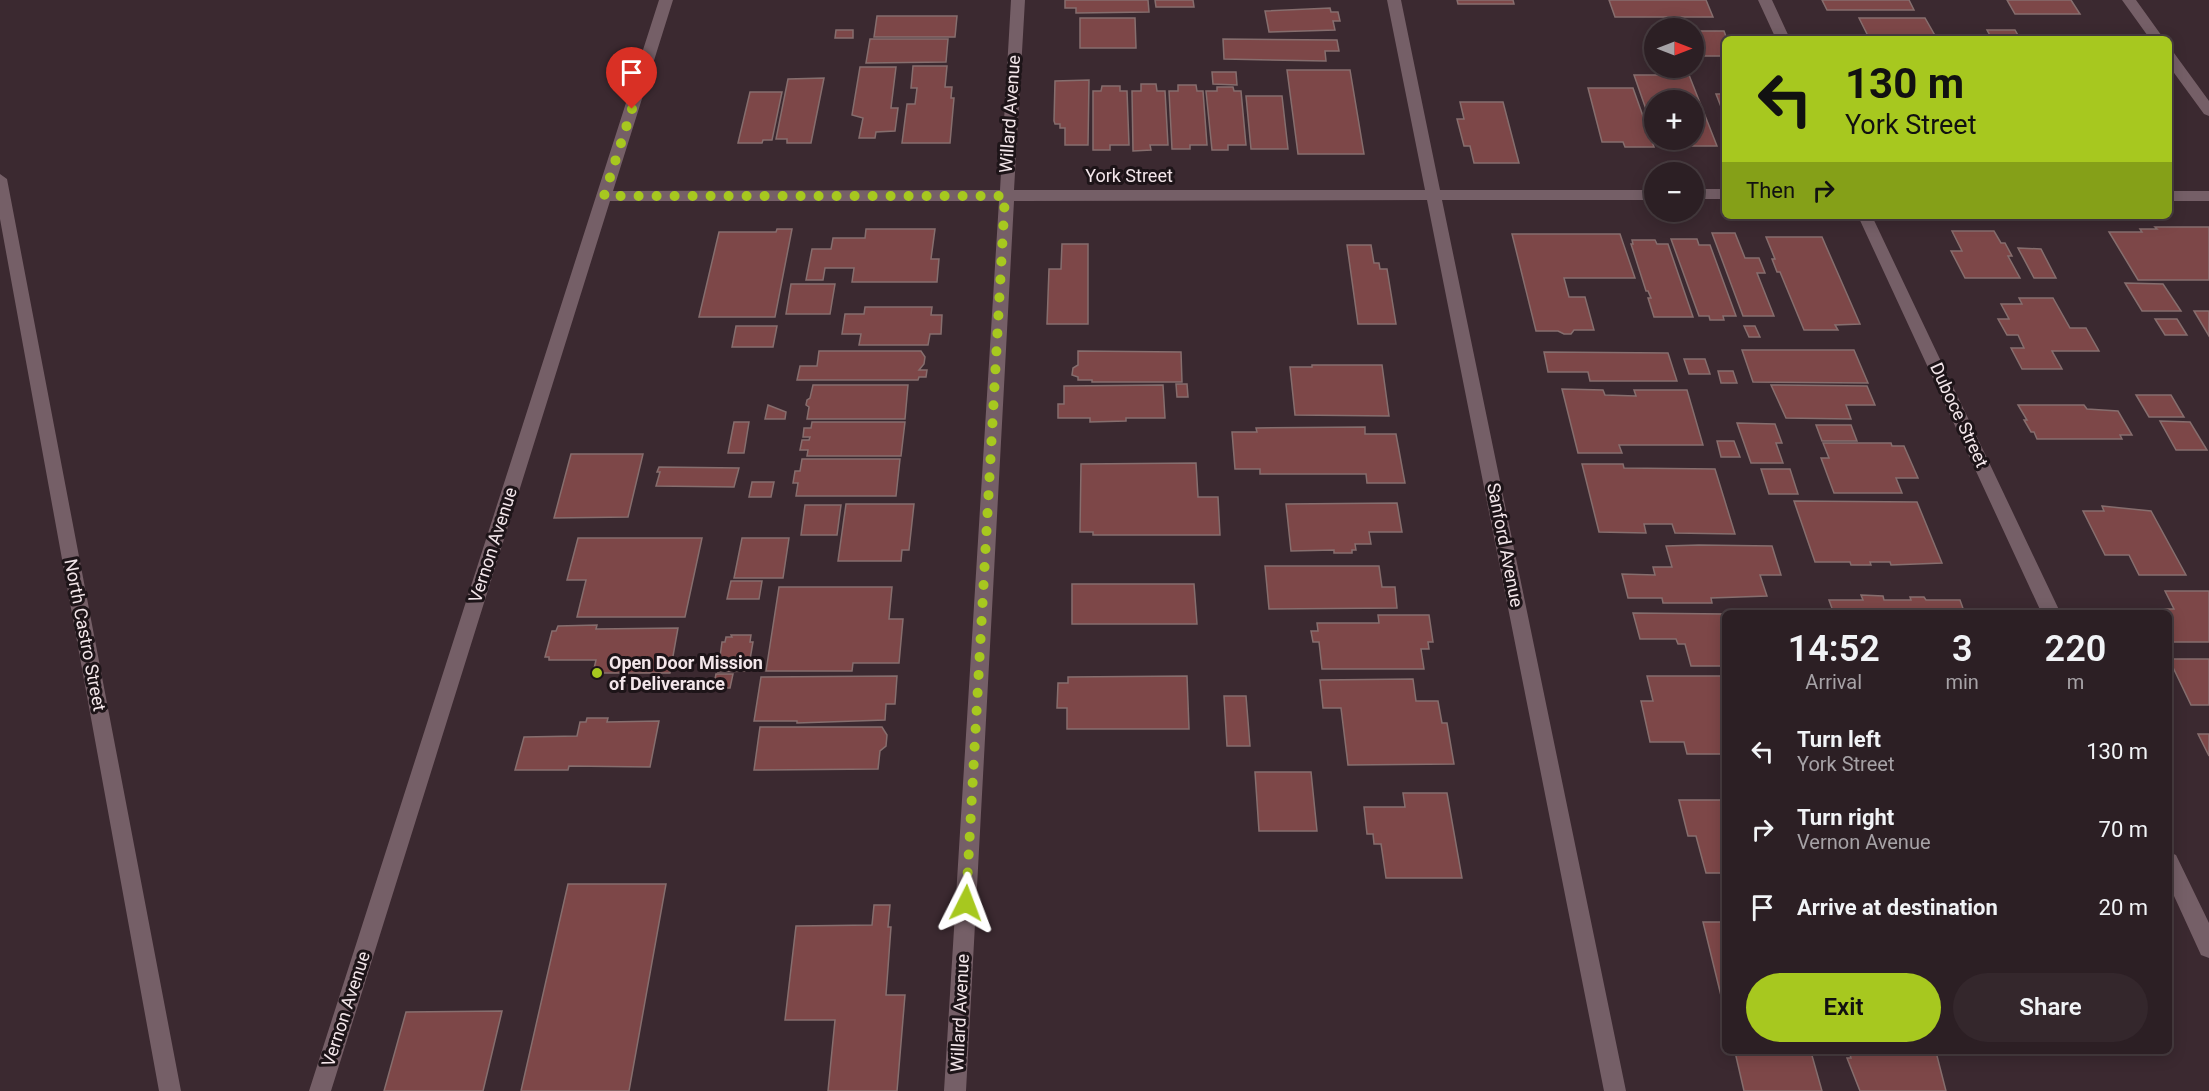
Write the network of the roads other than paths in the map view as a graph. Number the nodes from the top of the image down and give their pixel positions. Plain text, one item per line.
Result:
1 (666, 0) edge
2 (1018, 0) edge
3 (1394, 0) edge
4 (1765, 0) edge
5 (2129, 0) edge
6 (1782, 36) edge
7 (2155, 36) edge
8 (2172, 60) edge
9 (2209, 111) edge
10 (0, 179) edge
11 (1722, 194) edge
12 (1435, 195) junction
13 (1644, 195) edge
14 (1704, 195) edge
15 (604, 196) junction
16 (1005, 196) junction
17 (2172, 196) edge
18 (2209, 196) edge
19 (1866, 219) edge
20 (2050, 610) edge
21 (2172, 868) edge
22 (2209, 947) edge
23 (170, 1091) edge
24 (320, 1091) edge
25 (955, 1091) edge
26 (1615, 1091) edge

1 - 15 street, Vernon Avenue
2 - 16 street, Willard Avenue
3 - 12 street, Sanford Avenue
4 - 6 street
5 - 7 street
8 - 9 street
10 - 23 street, North Castro Street
11 - 14 street
12 - 13 street, York Street
12 - 16 street, York Street
12 - 26 street, Sanford Avenue
15 - 16 street, York Street
15 - 24 street, Vernon Avenue
16 - 25 street, Willard Avenue
17 - 18 street
19 - 20 street, Duboce Street
21 - 22 street

